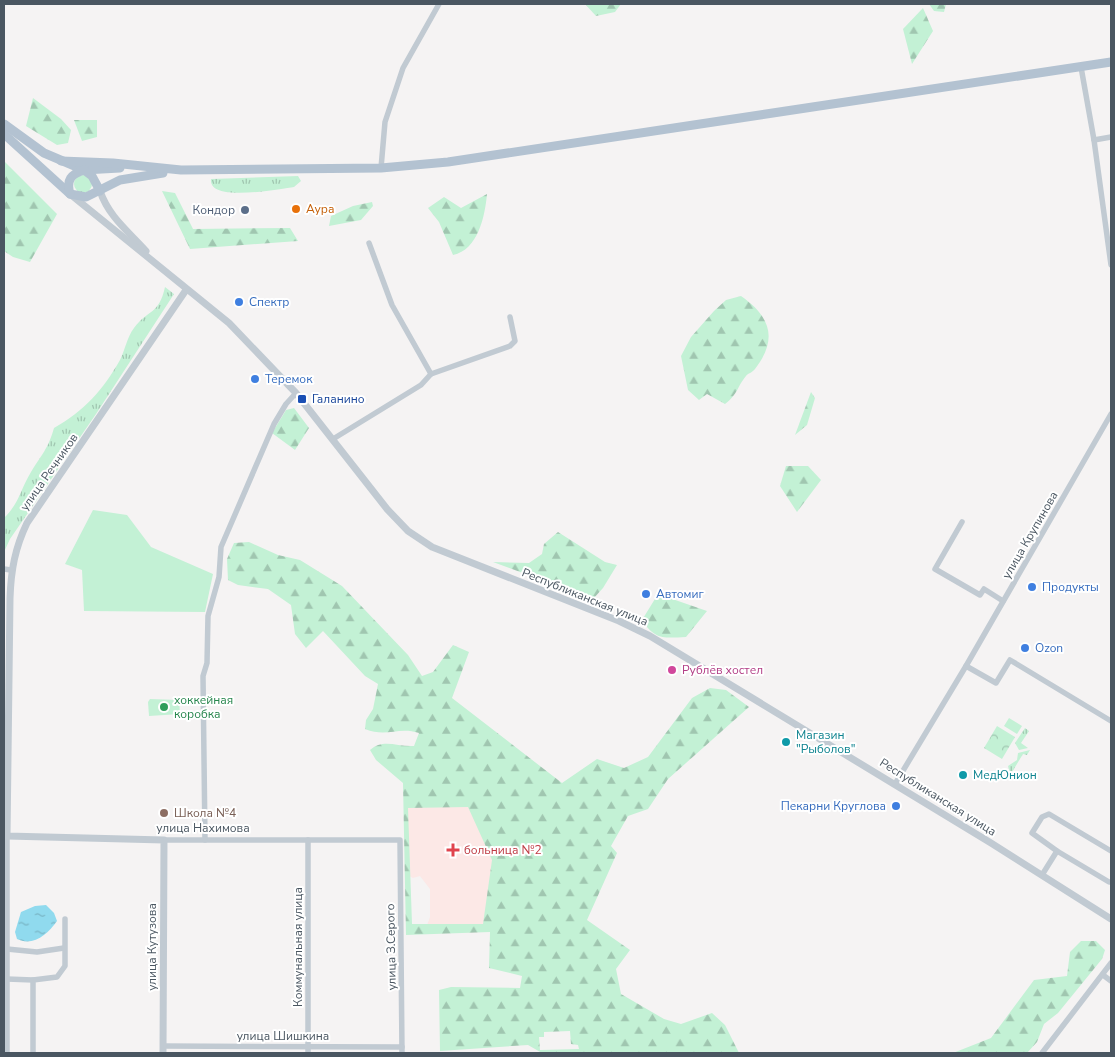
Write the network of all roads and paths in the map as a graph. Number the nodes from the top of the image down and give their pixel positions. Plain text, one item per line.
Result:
1 (438, 4) edge
2 (1111, 62) edge
3 (1082, 67) junction
4 (4, 124) edge
5 (4, 134) edge
6 (1111, 138) edge
7 (1094, 140) junction
8 (61, 161) junction
9 (138, 167) junction
10 (381, 168) junction
11 (84, 170) junction
12 (181, 170) junction
13 (70, 194) junction
14 (102, 195) junction
15 (369, 243) dead end
16 (158, 264) junction
17 (1111, 265) edge
18 (186, 290) junction
19 (510, 318) dead end
20 (431, 374) junction
21 (296, 393) junction
22 (1111, 414) edge
23 (333, 438) junction
24 (962, 522) dead end
25 (7, 569) edge
26 (1004, 601) junction
27 (966, 666) junction
28 (1111, 721) edge
29 (6, 743) edge
30 (895, 784) junction
31 (7, 836) junction
32 (164, 840) junction
33 (206, 840) junction
34 (308, 840) junction
35 (400, 840) joint
36 (1057, 851) junction
37 (1111, 851) edge
38 (1042, 875) junction
39 (1111, 882) edge
40 (65, 919) dead end
41 (1111, 919) edge
42 (64, 948) junction
43 (7, 949) junction
44 (1111, 962) edge
45 (1102, 975) junction
46 (7, 979) junction
47 (33, 980) junction
48 (1111, 981) edge
49 (5, 992) edge
50 (163, 1050) edge
51 (308, 1050) edge
52 (402, 1050) edge
53 (7, 1053) edge
54 (33, 1053) edge
55 (1042, 1053) edge

1 - 10 street
2 - 3 main road
3 - 7 street
3 - 10 main road
4 - 8 main road
5 - 13 main road
6 - 7 street
7 - 17 street
8 - 9 main road
8 - 11 main road
9 - 11 main road
9 - 12 main road
10 - 12 main road
11 - 13 main road
11 - 14 main road
12 - 14 main road
13 - 14 main road
13 - 16 street
14 - 16 street
15 - 20 street
16 - 18 street, Республиканская улица
18 - 21 street, Республиканская улица
18 - 25 street, улица Речников
19 - 20 street
20 - 23 street
21 - 23 street, Республиканская улица
21 - 33 street
22 - 26 street, улица Крупинова
23 - 30 street, Республиканская улица
24 - 26 street
25 - 29 street, улица Речников
26 - 27 street, улица Крупинова
27 - 28 street
27 - 30 street, улица Крупинова
29 - 31 street, улица Речников
30 - 38 street, Республиканская улица
31 - 32 street, улица Нахимова
31 - 43 street, улица Речников
32 - 33 street, улица Нахимова
32 - 50 street, улица Кутузова
33 - 34 street, улица Нахимова
34 - 35 street, улица Нахимова
34 - 51 street, Коммунальная улица
35 - 52 street, улица З.Серого
36 - 37 street
36 - 38 street
36 - 39 street
38 - 41 street, Республиканская улица
40 - 42 street
42 - 43 street
42 - 47 street
43 - 46 street, улица Речников
44 - 45 street
45 - 48 street
45 - 55 street
46 - 47 street
46 - 49 street, улица Речников
47 - 54 street
49 - 53 street, улица Речников
50 - 51 street, улица Шишкина
51 - 52 street, улица Шишкина

